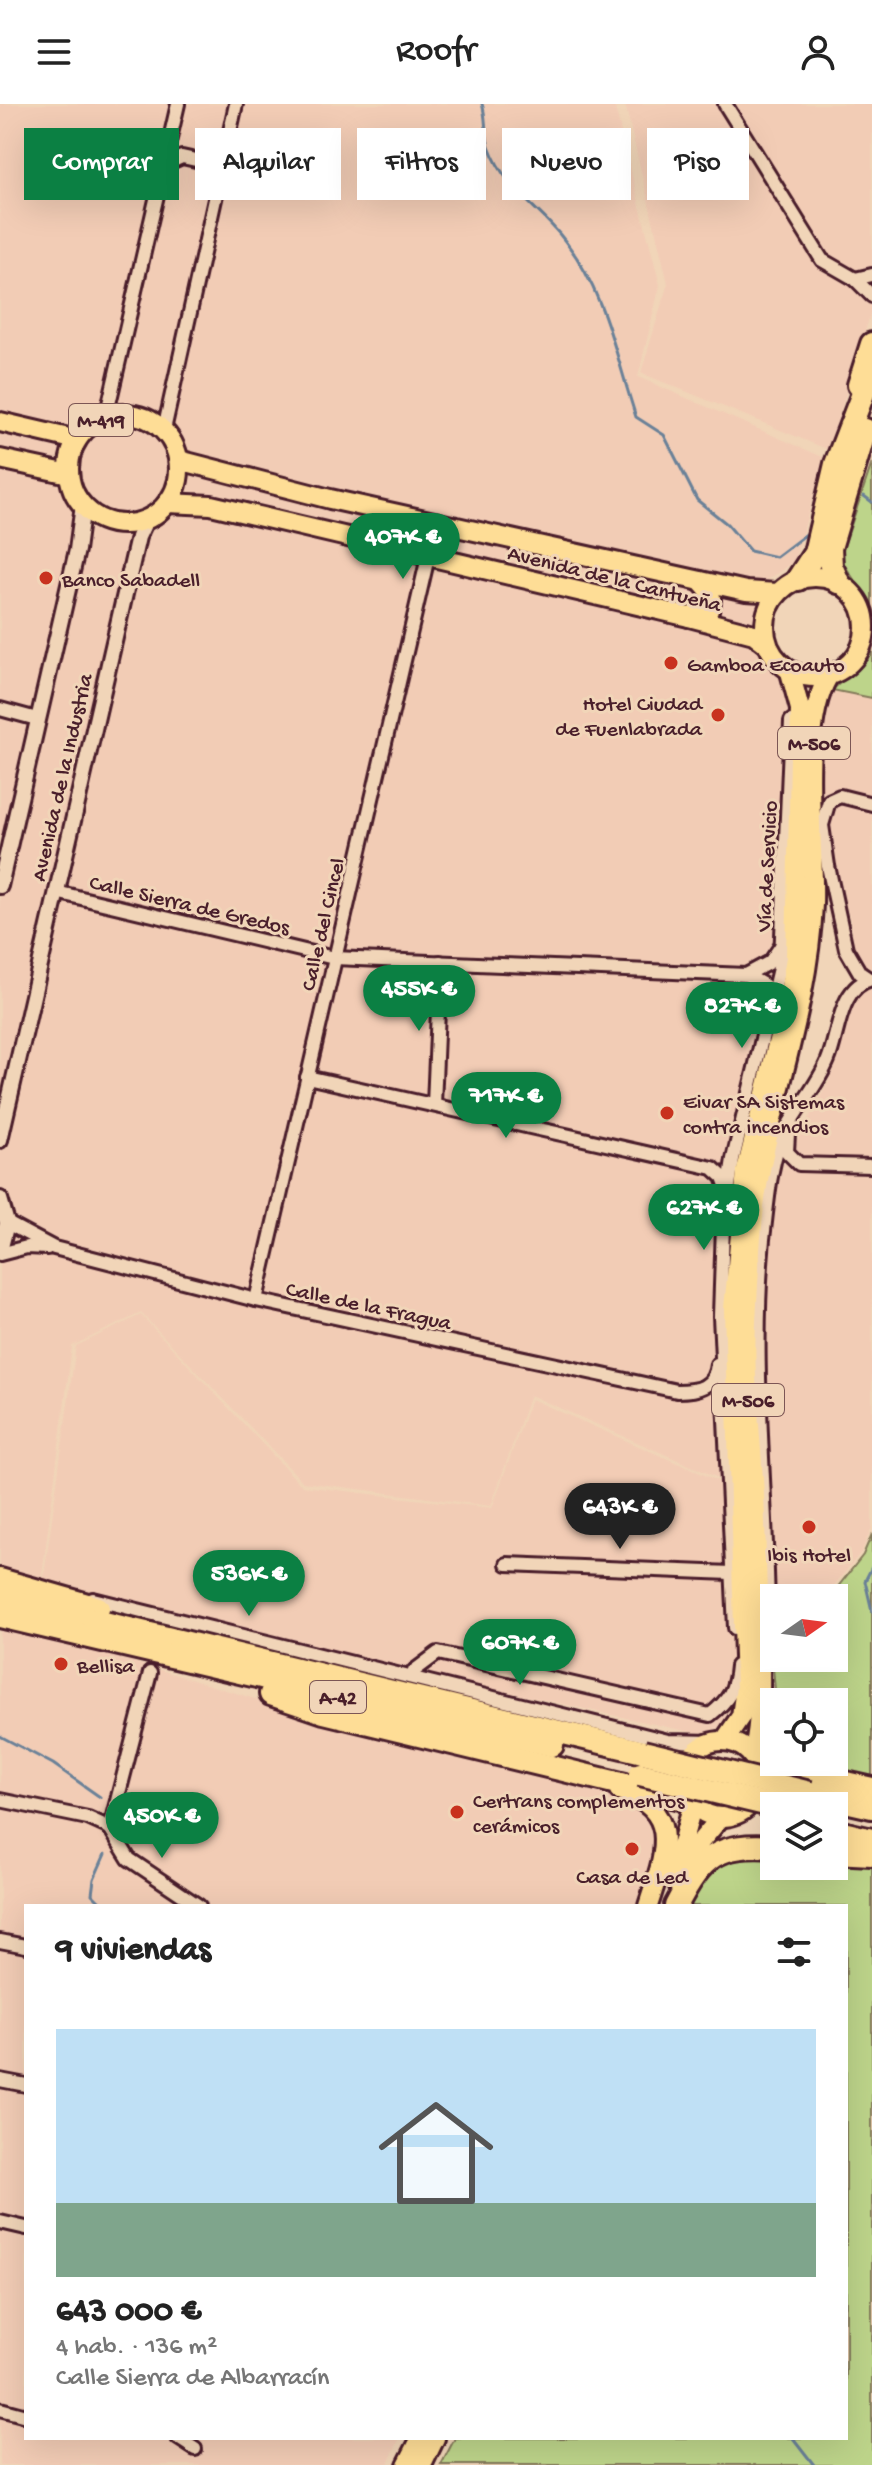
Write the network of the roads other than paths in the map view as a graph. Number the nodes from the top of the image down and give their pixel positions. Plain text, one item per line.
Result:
1 (178, 104) edge
2 (236, 104) edge
3 (725, 104) edge
4 (172, 128) edge
5 (231, 128) edge
6 (156, 200) edge
7 (215, 200) edge
8 (872, 275) edge
9 (855, 279) junction
10 (872, 296) edge
11 (872, 344) edge
12 (872, 370) edge
13 (863, 415) edge
14 (106, 417) junction
15 (0, 422) edge
16 (164, 430) junction
17 (77, 440) junction
18 (0, 459) edge
19 (179, 460) junction
20 (69, 474) junction
21 (167, 503) junction
22 (83, 505) junction
23 (146, 520) junction
24 (428, 557) junction
25 (798, 579) junction
26 (700, 581) junction
27 (838, 582) junction
28 (777, 593) junction
29 (689, 617) junction
30 (767, 644) junction
31 (828, 677) junction
32 (793, 679) junction
33 (0, 709) edge
34 (37, 719) junction
35 (872, 804) edge
36 (0, 886) edge
37 (56, 892) junction
38 (781, 946) junction
39 (334, 958) junction
40 (440, 962) junction
41 (746, 975) junction
42 (870, 979) edge
43 (773, 998) junction
44 (307, 1077) junction
45 (434, 1105) junction
46 (782, 1122) junction
47 (0, 1140) edge
48 (733, 1159) junction
49 (872, 1166) edge
50 (713, 1168) junction
51 (728, 1191) junction
52 (0, 1199) edge
53 (7, 1223) junction
54 (54, 1248) junction
55 (0, 1253) edge
56 (256, 1300) junction
57 (720, 1316) junction
58 (507, 1564) dead end
59 (731, 1573) junction
60 (0, 1580) edge
61 (767, 1584) edge
62 (35, 1589) junction
63 (0, 1598) edge
64 (0, 1616) edge
65 (196, 1654) junction
66 (741, 1665) junction
67 (414, 1671) dead end
68 (150, 1673) dead end
69 (760, 1688) edge
70 (718, 1742) junction
71 (760, 1756) edge
72 (641, 1764) junction
73 (572, 1770) junction
74 (760, 1773) edge
75 (826, 1776) edge
76 (872, 1789) edge
77 (767, 1792) edge
78 (0, 1800) edge
79 (692, 1802) junction
80 (760, 1802) edge
81 (848, 1805) edge
82 (872, 1807) edge
83 (744, 1810) junction
84 (760, 1814) edge
85 (848, 1815) edge
86 (721, 1817) junction
87 (872, 1821) edge
88 (848, 1823) edge
89 (110, 1828) junction
90 (872, 1829) edge
91 (848, 1834) edge
92 (872, 1840) edge
93 (760, 1847) edge
94 (848, 1853) edge
95 (872, 1854) edge
96 (196, 1904) edge
97 (650, 1904) edge
98 (650, 1904) edge
99 (670, 1904) edge
100 (677, 1904) edge
101 (0, 1941) edge
102 (24, 1946) edge
103 (0, 2080) edge
104 (24, 2085) edge
105 (0, 2222) edge
106 (24, 2228) edge
107 (0, 2409) edge
108 (24, 2415) edge
109 (181, 2440) edge
110 (420, 2440) edge
111 (434, 2440) edge
112 (195, 2449) dead end
113 (407, 2465) edge
114 (422, 2465) edge

1 - 4 street
2 - 5 street
3 - 9 street
6 - 14 street
7 - 16 street
8 - 9 street
9 - 10 street
11 - 13 highway
12 - 13 highway
13 - 25 highway
13 - 27 highway
14 - 16 main road, M-419
14 - 17 main road, M-419
15 - 17 main road, M-419
16 - 19 main road, M-419
17 - 20 main road, M-419
18 - 20 main road
19 - 21 main road
19 - 26 main road, Avenida de la Cantueña
20 - 22 main road
21 - 23 main road
21 - 24 main road, Avenida de la Cantueña
22 - 23 main road
22 - 34 street, Avenida de la Industria
23 - 37 street, Avenida de la Industria
24 - 29 main road, Avenida de la Cantueña
24 - 39 street, Calle del Cincel
25 - 27 main road
25 - 28 main road
26 - 28 main road, Avenida de la Cantueña
26 - 29 main road
27 - 31 main road
28 - 30 main road
29 - 30 main road, Avenida de la Cantueña
30 - 32 main road, M-506
31 - 32 main road
31 - 46 main road, M-506
32 - 38 street, Vía de Servicio
32 - 66 main road, M-506
33 - 34 street
34 - 36 street, Avenida de la Industria
35 - 42 street
37 - 39 street, Calle Sierra de Gredos
37 - 47 street, Avenida de la Industria
38 - 41 street
38 - 43 street, Vía de Servicio
39 - 40 street, Calle Sierra de Gredos
39 - 44 street, Calle del Cincel
40 - 41 street, Calle Sierra de Gredos
40 - 45 street
41 - 43 street
42 - 46 street
43 - 48 street, Vía de Servicio
44 - 45 street
44 - 56 street, Calle del Cincel
45 - 50 street
46 - 49 street
46 - 61 street
46 - 69 main road, M-506
48 - 50 street
48 - 51 street, Vía de Servicio
50 - 51 street
51 - 57 street, Vía de Servicio
52 - 53 street
53 - 54 street, Calle de la Fragua
53 - 55 street
54 - 55 street, Calle de la Fragua
54 - 56 street, Calle de la Fragua
56 - 57 street, Calle de la Fragua
57 - 59 street, Vía de Servicio
58 - 59 street
59 - 66 street, Vía de Servicio
60 - 62 highway
62 - 65 highway
62 - 70 street
63 - 65 highway, A-42
64 - 65 highway, A-42
65 - 72 highway, A-42
65 - 72 highway, A-42
65 - 73 highway
66 - 67 street, Vía de Servicio
66 - 70 main road, M-506
68 - 89 street
70 - 71 main road
70 - 79 main road, M-506
72 - 77 highway, A-42, bridge
72 - 80 highway, bridge
73 - 79 highway
73 - 97 main road
74 - 83 main road
75 - 76 highway
78 - 89 street
79 - 86 main road
79 - 98 main road, M-506
81 - 82 highway, A-42
83 - 84 highway
83 - 86 main road
85 - 87 highway
86 - 99 main road
88 - 90 highway
89 - 96 street
91 - 92 highway
93 - 100 highway
94 - 95 highway
101 - 102 street
103 - 104 street
105 - 106 street
107 - 108 street
109 - 112 street
110 - 113 main road
111 - 114 main road

